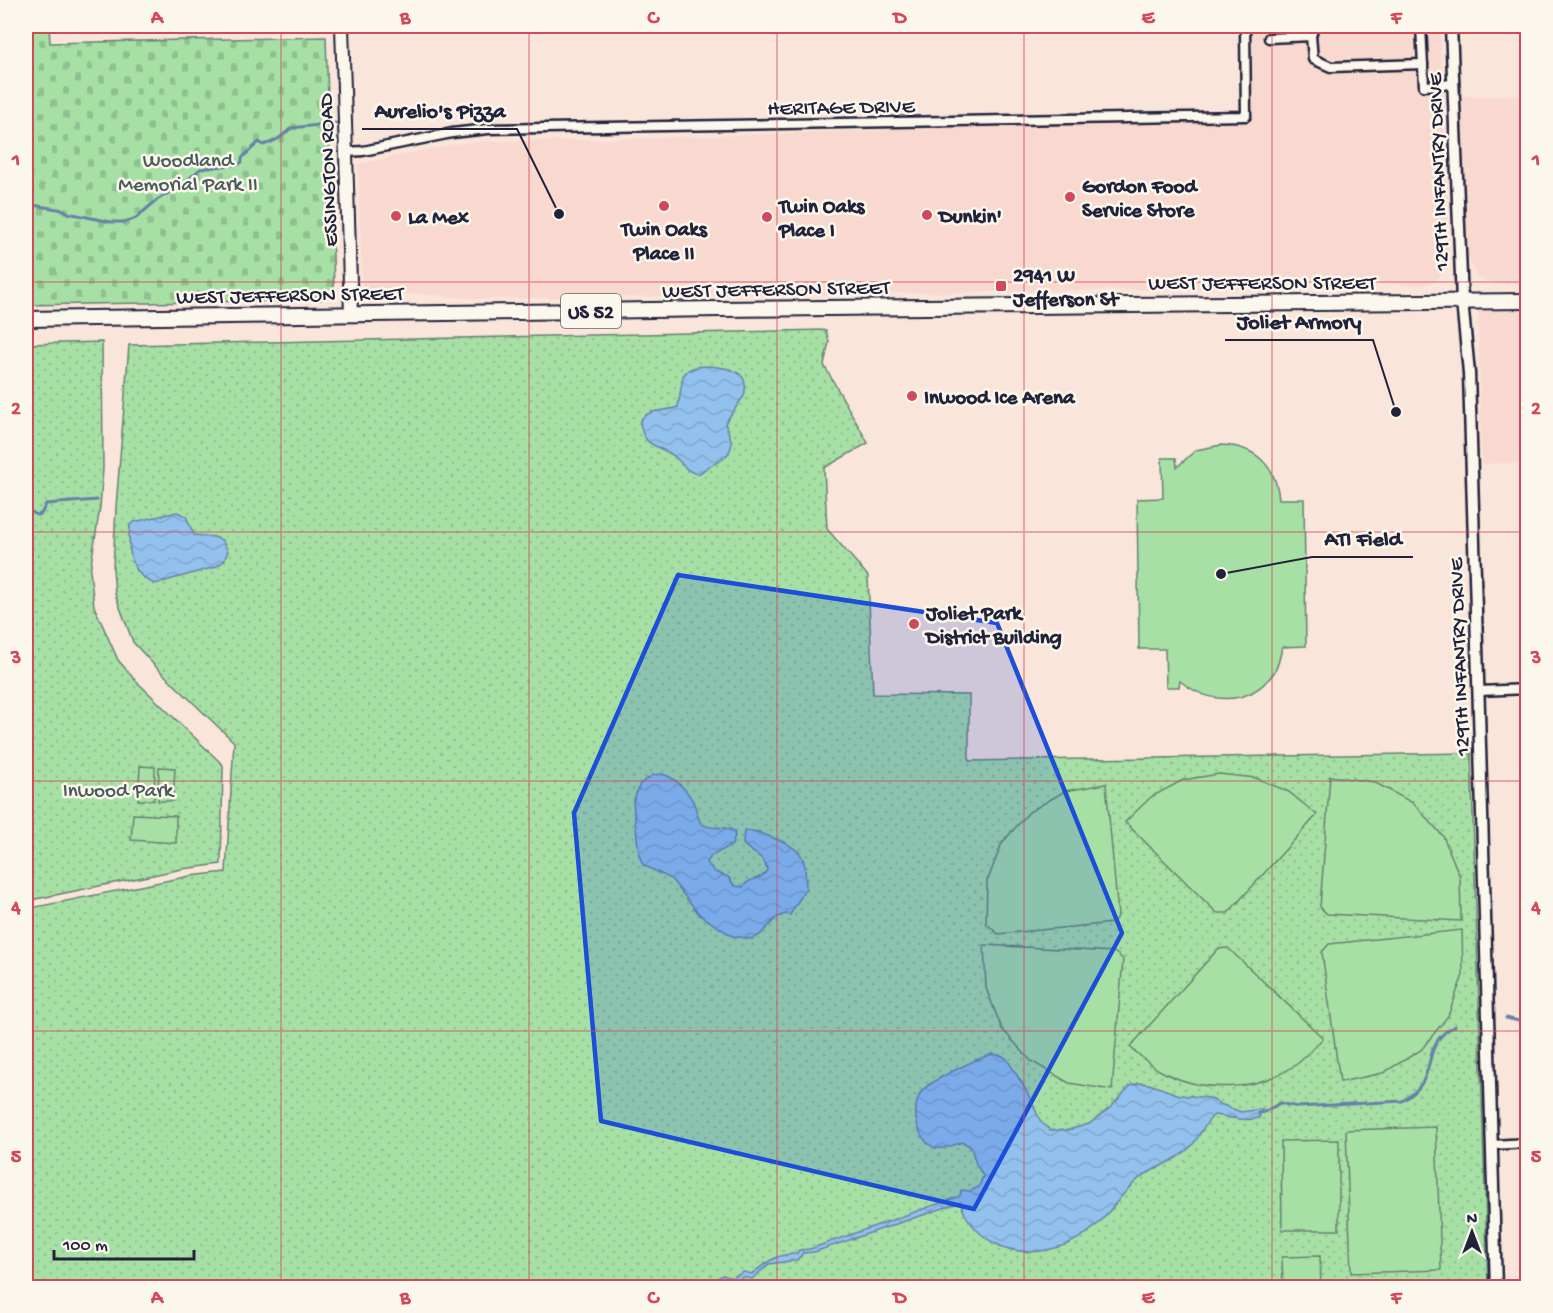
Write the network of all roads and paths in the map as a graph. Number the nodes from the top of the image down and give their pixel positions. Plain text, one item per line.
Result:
1 (342, 26) edge
2 (1245, 26) edge
3 (1314, 26) edge
4 (1421, 26) edge
5 (1451, 26) edge
6 (1311, 36) junction
7 (1269, 38) dead end
8 (1423, 64) junction
9 (1453, 84) junction
10 (347, 152) junction
11 (1526, 298) edge
12 (1462, 301) junction
13 (351, 314) junction
14 (26, 319) edge
15 (1527, 689) edge
16 (1479, 691) junction
17 (1527, 1143) edge
18 (1492, 1145) junction
19 (1496, 1287) edge

1 - 10 main road, ESSINGTON ROAD
2 - 10 street, HERITAGE DRIVE
3 - 6 street
4 - 8 street
5 - 9 street, 129TH INFANTRY DRIVE
6 - 7 street
6 - 8 street
8 - 9 street
9 - 12 street, 129TH INFANTRY DRIVE
10 - 13 main road, ESSINGTON ROAD
11 - 12 main road, WEST JEFFERSON STREET / US 52
12 - 13 main road, WEST JEFFERSON STREET / US 52
12 - 16 street, 129TH INFANTRY DRIVE
13 - 14 main road, WEST JEFFERSON STREET / US 52
15 - 16 street
16 - 18 street, 129TH INFANTRY DRIVE
17 - 18 street
18 - 19 street, 129TH INFANTRY DRIVE

